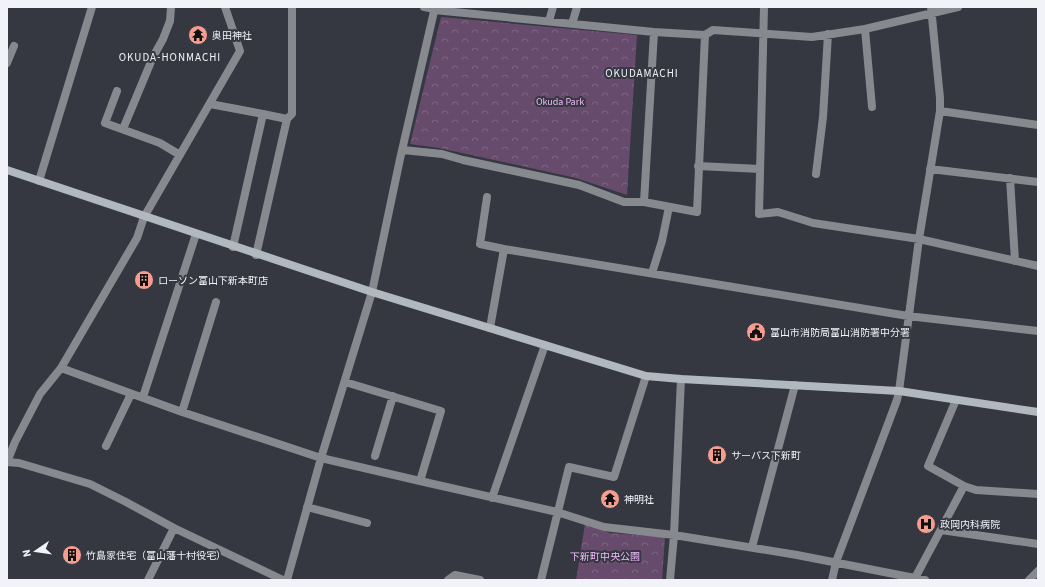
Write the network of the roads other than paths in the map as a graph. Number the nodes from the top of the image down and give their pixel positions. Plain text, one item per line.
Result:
1 (92, 7) edge
2 (171, 7) edge
3 (225, 7) edge
4 (292, 7) edge
5 (424, 7) edge
6 (553, 7) edge
7 (577, 7) edge
8 (764, 7) edge
9 (958, 7) edge
10 (435, 9) edge
11 (931, 10) edge
12 (550, 22) junction
13 (572, 24) junction
14 (865, 29) junction
15 (654, 32) junction
16 (705, 34) junction
17 (764, 34) junction
18 (828, 34) junction
19 (14, 46) dead end
20 (7, 63) edge
21 (117, 91) dead end
22 (210, 104) junction
23 (872, 107) dead end
24 (940, 111) junction
25 (263, 114) junction
26 (287, 119) junction
27 (1038, 125) edge
28 (123, 129) junction
29 (402, 150) junction
30 (180, 155) junction
31 (698, 166) junction
32 (760, 169) junction
33 (7, 170) edge
34 (930, 170) junction
35 (816, 174) dead end
36 (1010, 178) junction
37 (39, 181) junction
38 (1038, 182) edge
39 (487, 198) dead end
40 (644, 202) junction
41 (669, 207) junction
42 (144, 217) junction
43 (196, 234) junction
44 (920, 239) junction
45 (233, 246) junction
46 (504, 249) junction
47 (256, 255) junction
48 (1015, 261) junction
49 (1038, 266) edge
50 (652, 273) junction
51 (372, 292) junction
52 (216, 302) dead end
53 (908, 316) junction
54 (490, 328) junction
55 (1038, 331) edge
56 (545, 345) junction
57 (61, 368) junction
58 (646, 376) junction
59 (681, 379) junction
60 (345, 382) junction
61 (795, 385) junction
62 (899, 391) junction
63 (131, 394) junction
64 (393, 396) junction
65 (143, 397) junction
66 (956, 400) junction
67 (182, 412) junction
68 (1038, 412) edge
69 (106, 446) dead end
70 (376, 456) dead end
71 (321, 458) junction
72 (7, 462) edge
73 (420, 481) junction
74 (964, 486) junction
75 (1038, 494) edge
76 (492, 498) junction
77 (307, 507) junction
78 (557, 512) junction
79 (367, 523) dead end
80 (174, 528) junction
81 (941, 530) junction
82 (674, 535) junction
83 (1038, 544) edge
84 (752, 547) junction
85 (836, 562) junction
86 (1038, 571) edge
87 (915, 578) junction
88 (148, 580) edge
89 (283, 580) edge
90 (287, 580) edge
91 (448, 580) edge
92 (480, 580) edge
93 (541, 580) edge
94 (670, 580) edge
95 (832, 580) edge
96 (925, 580) edge
97 (1029, 580) edge

1 - 37 street
2 - 28 street
3 - 22 street
4 - 26 street
5 - 10 street
6 - 12 street
7 - 13 street
8 - 17 street
9 - 11 street
10 - 12 street
10 - 29 street
11 - 14 street
11 - 24 street
12 - 13 street
13 - 15 street
14 - 18 street
14 - 23 street
15 - 16 street
15 - 40 street
16 - 17 street
16 - 31 street
17 - 18 street
17 - 32 street
18 - 35 street
19 - 20 street
21 - 28 street
22 - 25 street
22 - 30 street
24 - 27 street
24 - 34 street
25 - 26 street
25 - 45 street
26 - 47 street
28 - 30 street
29 - 40 street
29 - 51 street
30 - 42 street
31 - 32 street
31 - 41 street
32 - 44 street
33 - 37 street
34 - 36 street
34 - 44 street
36 - 38 street
36 - 48 street
37 - 42 street
39 - 46 street
40 - 41 street
41 - 50 street
42 - 43 street
42 - 57 street
43 - 45 street
43 - 65 street
44 - 48 street
44 - 53 street
45 - 47 street
46 - 50 street
46 - 54 street
47 - 51 street
48 - 49 street
50 - 53 street
51 - 54 street
51 - 60 street
52 - 67 street
53 - 55 street
53 - 62 street
54 - 56 street
56 - 58 street
56 - 76 street
57 - 63 street
57 - 72 street
58 - 59 street
58 - 78 street
59 - 61 street
59 - 82 street
60 - 64 street
60 - 71 street
61 - 62 street
61 - 84 street
62 - 66 street
62 - 85 street
63 - 65 street
63 - 69 street
64 - 70 street
64 - 73 street
65 - 67 street
66 - 68 street
66 - 74 street
67 - 71 street
71 - 73 street
71 - 77 street
72 - 80 street
73 - 76 street
74 - 75 street
74 - 81 street
76 - 78 street
77 - 79 street
77 - 90 street
78 - 82 street
78 - 93 street
80 - 88 street
80 - 89 street
81 - 83 street
81 - 87 street
82 - 84 street
82 - 94 street
84 - 85 street
85 - 87 street
85 - 95 street
86 - 97 street
87 - 96 street
91 - 92 street

